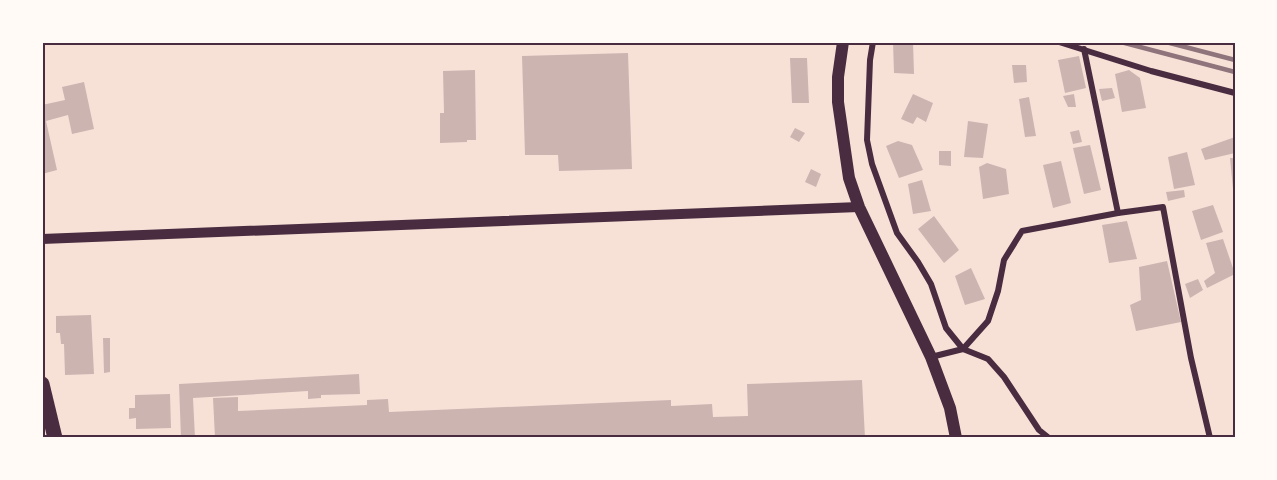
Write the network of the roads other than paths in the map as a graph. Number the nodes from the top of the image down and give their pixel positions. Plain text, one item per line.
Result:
1 (843, 42) edge
2 (873, 42) edge
3 (1059, 42) edge
4 (1084, 49) junction
5 (1235, 93) edge
6 (859, 207) junction
7 (1118, 213) junction
8 (42, 239) edge
9 (963, 349) junction
10 (931, 357) junction
11 (42, 384) edge
12 (55, 438) edge
13 (956, 438) edge
14 (1049, 438) edge
15 (1210, 438) edge

1 - 6 main road
2 - 9 street
3 - 4 street
4 - 5 street
4 - 7 street
6 - 8 street
6 - 10 main road
7 - 9 street
7 - 15 street
9 - 10 street
9 - 14 street
10 - 13 main road
11 - 12 main road

